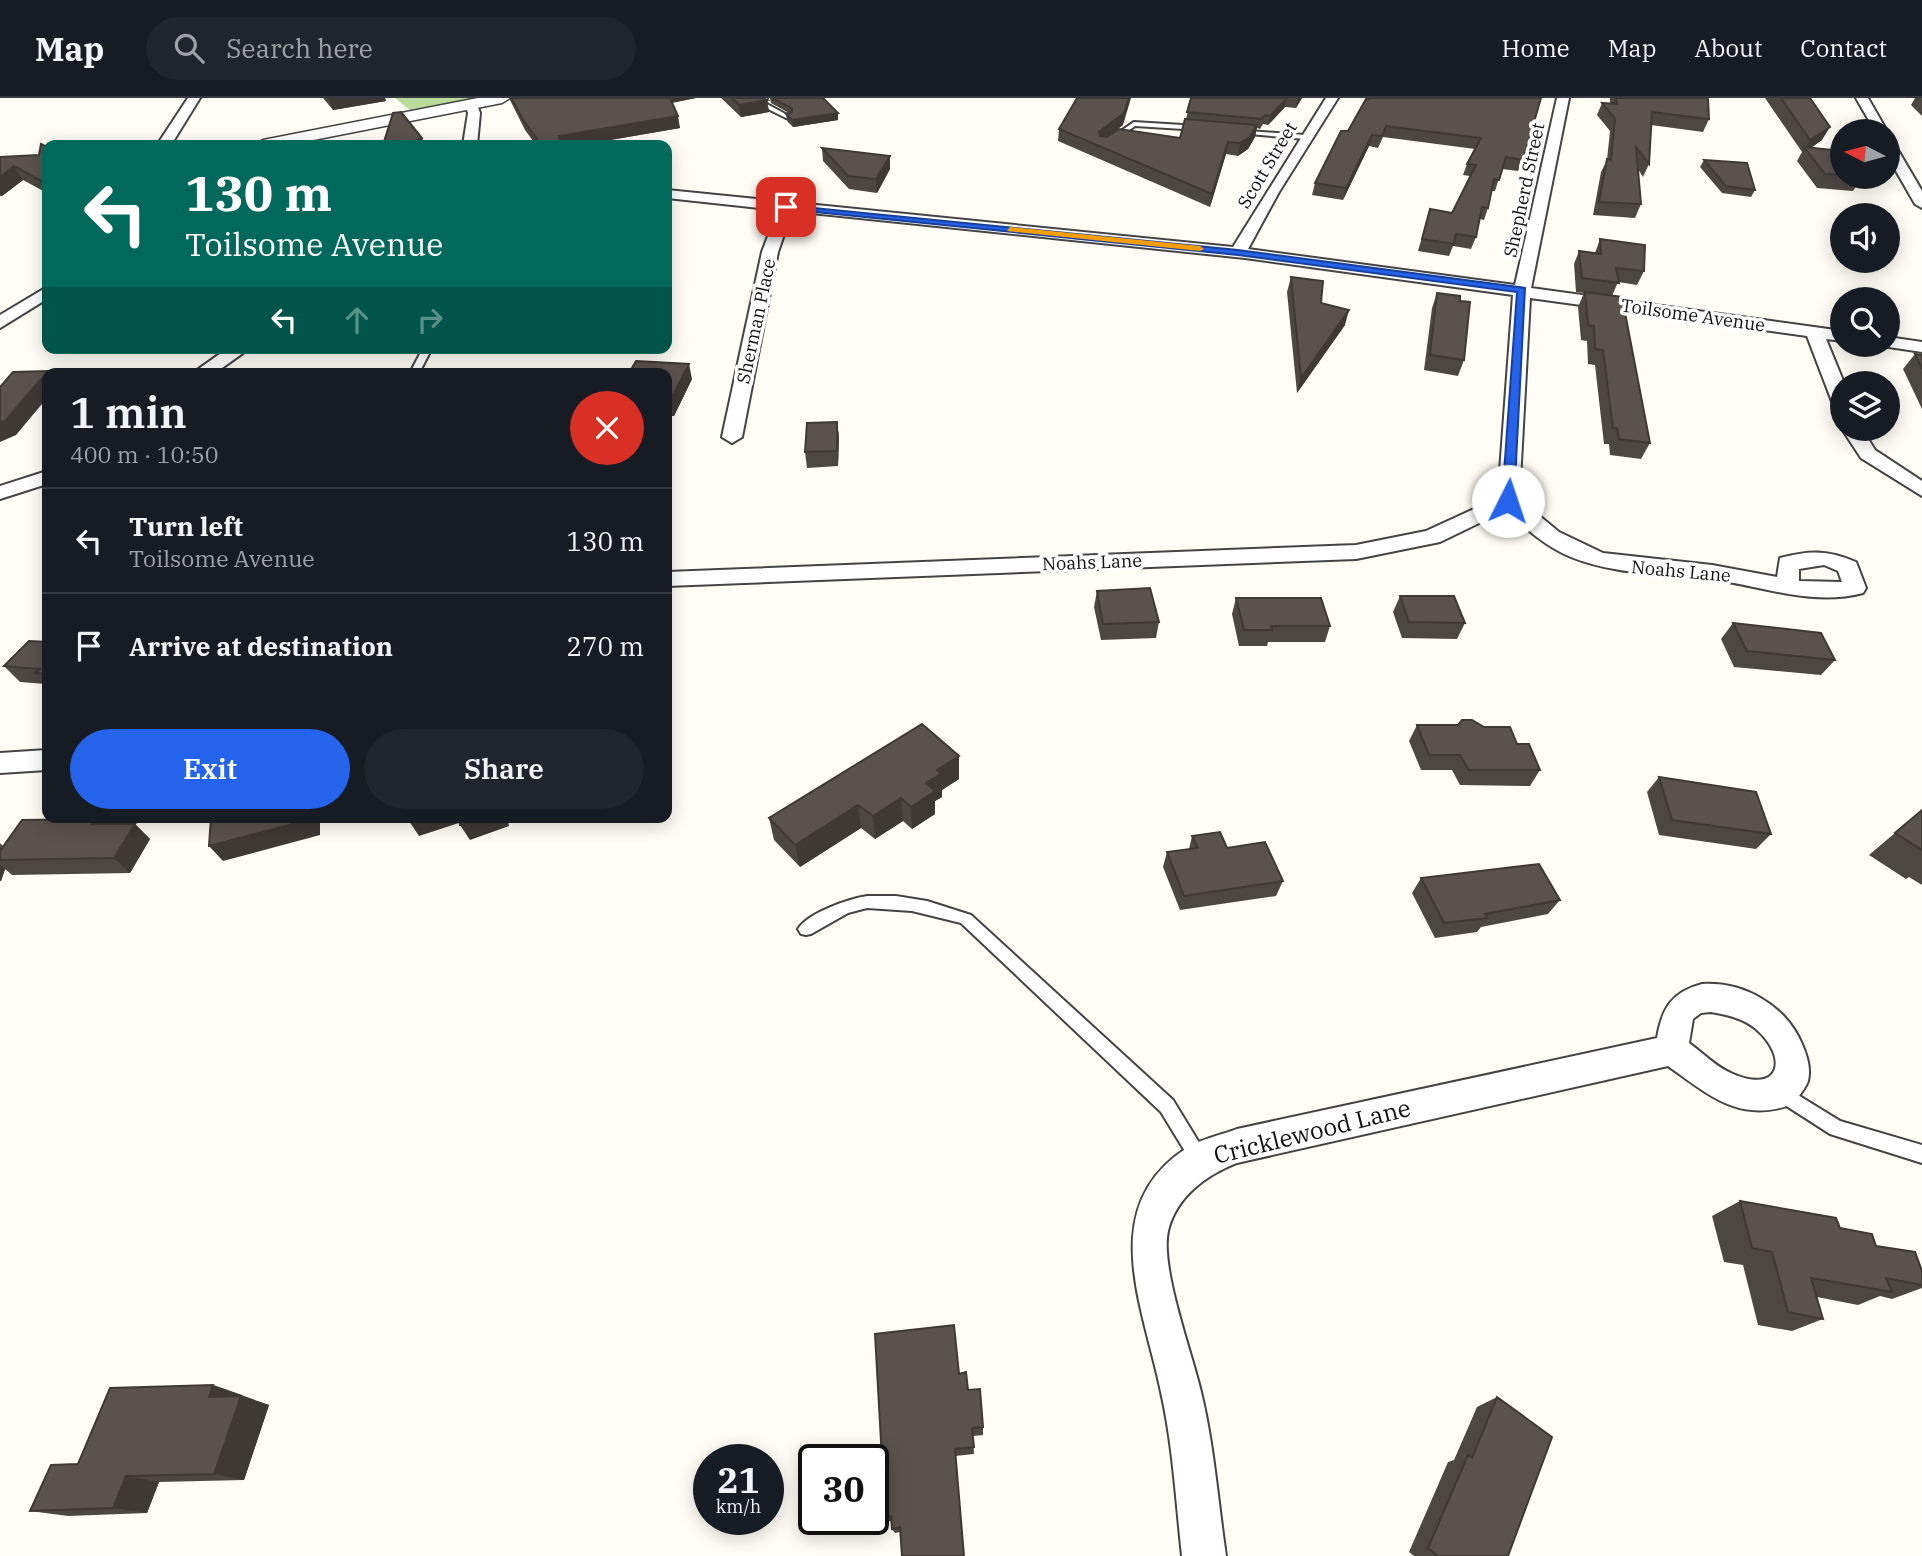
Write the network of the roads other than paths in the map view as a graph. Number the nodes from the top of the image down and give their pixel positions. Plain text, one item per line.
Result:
1 (194, 98) edge
2 (502, 98) edge
3 (764, 98) edge
4 (1332, 98) edge
5 (1563, 98) edge
6 (1862, 98) edge
7 (471, 105) junction
8 (788, 117) edge
9 (1874, 119) edge
10 (1207, 128) edge
11 (1233, 131) edge
12 (1305, 137) junction
13 (167, 140) edge
14 (289, 140) edge
15 (471, 140) edge
16 (1102, 146) edge
17 (1900, 166) edge
18 (672, 195) edge
19 (1922, 204) edge
20 (786, 207) junction
21 (1238, 253) junction
22 (1522, 290) junction
23 (42, 295) edge
24 (0, 323) edge
25 (1815, 333) junction
26 (1830, 335) edge
27 (1900, 344) edge
28 (1922, 347) edge
29 (232, 354) edge
30 (210, 368) edge
31 (1830, 371) edge
32 (732, 437) dead end
33 (1860, 441) edge
34 (42, 479) edge
35 (1922, 489) edge
36 (0, 493) edge
37 (1508, 501) junction
38 (672, 579) edge
39 (1788, 585) dead end
40 (42, 760) edge
41 (0, 763) edge
42 (806, 929) dead end
43 (1671, 1050) junction
44 (1780, 1092) junction
45 (1922, 1154) edge
46 (1200, 1160) junction
47 (1204, 1556) edge

1 - 13 street
2 - 7 street
3 - 8 lane
4 - 12 street, Scott Street
5 - 22 street, Shepherd Street
6 - 9 street
7 - 14 street
7 - 15 street
10 - 16 lane
11 - 12 lane
12 - 21 street, Scott Street
17 - 19 street
18 - 20 street, Toilsome Avenue
20 - 21 street, Toilsome Avenue
20 - 32 street, Sherman Place
21 - 22 street, Toilsome Avenue
22 - 25 street, Toilsome Avenue
22 - 37 street
23 - 24 street
25 - 26 street, Toilsome Avenue
25 - 31 street
27 - 28 street
29 - 30 street
33 - 35 street
34 - 36 street
37 - 38 street, Noahs Lane
37 - 39 street, Noahs Lane
40 - 41 street
42 - 46 lane
43 - 44 street
43 - 44 street
43 - 46 street, Cricklewood Lane
44 - 45 lane
46 - 47 street, Cricklewood Lane

